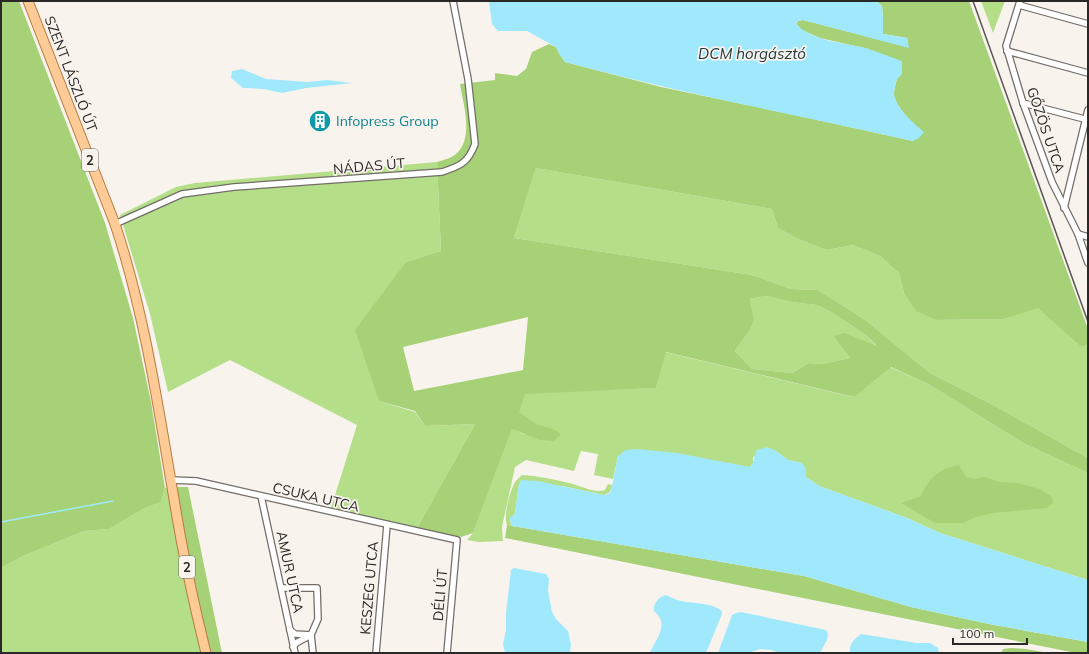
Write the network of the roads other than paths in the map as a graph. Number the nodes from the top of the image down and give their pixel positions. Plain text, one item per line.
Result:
1 (28, 1) edge
2 (453, 1) edge
3 (1020, 3) edge
4 (1088, 24) edge
5 (1007, 52) junction
6 (1088, 73) edge
7 (1023, 103) junction
8 (1088, 110) edge
9 (1087, 120) edge
10 (1064, 208) junction
11 (115, 224) junction
12 (1078, 234) junction
13 (1088, 236) edge
14 (1088, 263) edge
15 (171, 480) junction
16 (261, 496) junction
17 (387, 525) junction
18 (457, 540) joint
19 (282, 588) junction
20 (290, 630) junction
21 (311, 635) junction
22 (294, 650) edge
23 (206, 653) edge
24 (313, 653) edge
25 (376, 653) edge
26 (447, 653) edge

1 - 11 main road, SZENT LÁSZLÓ ÚT / 2
2 - 11 street, NÁDAS ÚT
3 - 4 street
3 - 5 street, GŐZÖS UTCA
5 - 6 street
5 - 7 street, GŐZÖS UTCA
7 - 9 street
7 - 10 street, GŐZÖS UTCA
8 - 9 street
9 - 10 street
10 - 12 street, GŐZÖS UTCA
11 - 15 main road, 2
12 - 13 street
12 - 14 street, GŐZÖS UTCA
15 - 16 street, CSUKA UTCA
15 - 23 main road, 2
16 - 17 street, CSUKA UTCA
16 - 19 street, AMUR UTCA
17 - 18 street, CSUKA UTCA
17 - 25 street, KESZEG UTCA
18 - 26 street, DÉLI ÚT
19 - 20 street, AMUR UTCA
19 - 21 street
20 - 21 street
20 - 22 street, AMUR UTCA
21 - 22 street
21 - 24 street

